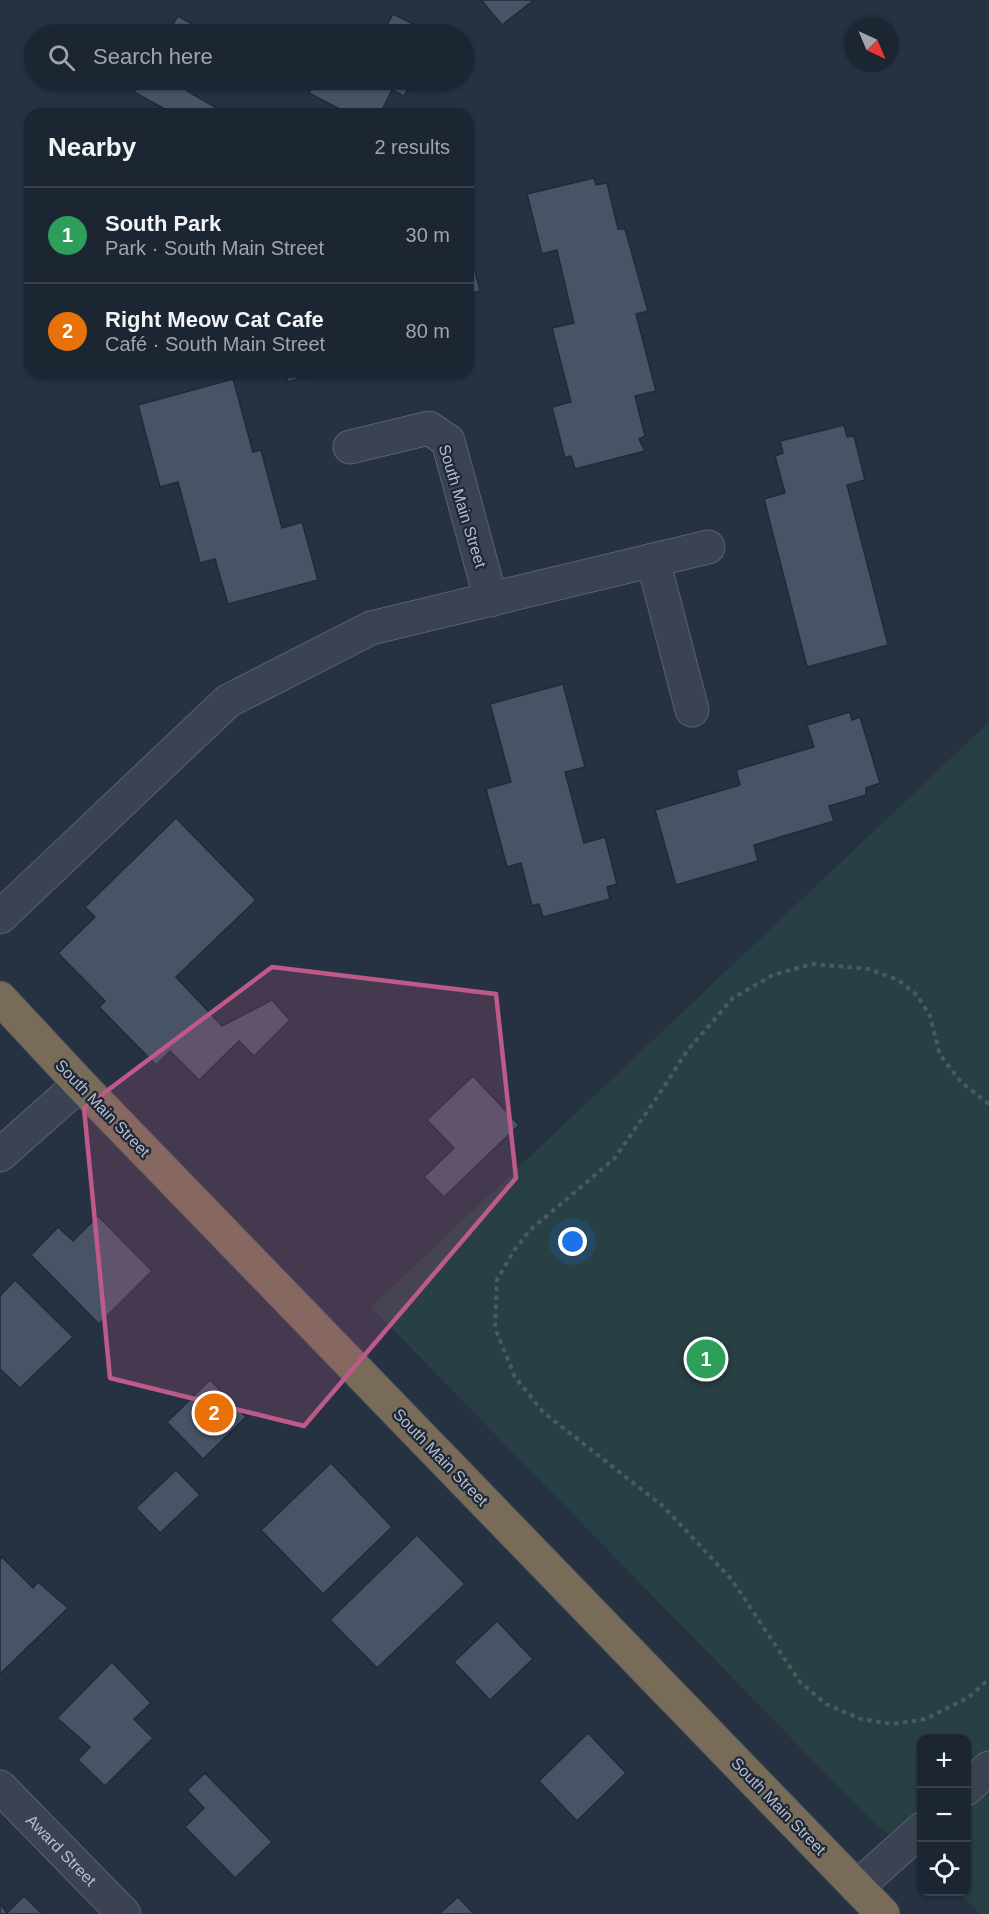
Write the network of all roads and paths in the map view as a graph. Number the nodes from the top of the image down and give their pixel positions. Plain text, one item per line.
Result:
1 (350, 447) dead end
2 (708, 547) dead end
3 (653, 560) junction
4 (490, 600) junction
5 (692, 710) dead end
6 (0, 917) edge
7 (0, 998) edge
8 (80, 1084) junction
9 (989, 1104) edge
10 (0, 1155) edge
11 (989, 1679) edge
12 (989, 1768) edge
13 (0, 1787) edge
14 (967, 1788) edge
15 (917, 1833) edge
16 (857, 1887) junction
17 (124, 1914) edge
18 (883, 1914) edge

1 - 4 street, South Main Street
2 - 3 street
3 - 4 street
3 - 5 street
4 - 6 street
7 - 8 highway, South Main Street
8 - 10 street
8 - 16 highway, South Main Street
9 - 11 path
12 - 14 street
13 - 17 street, Award Street
15 - 16 street
16 - 18 highway, South Main Street

